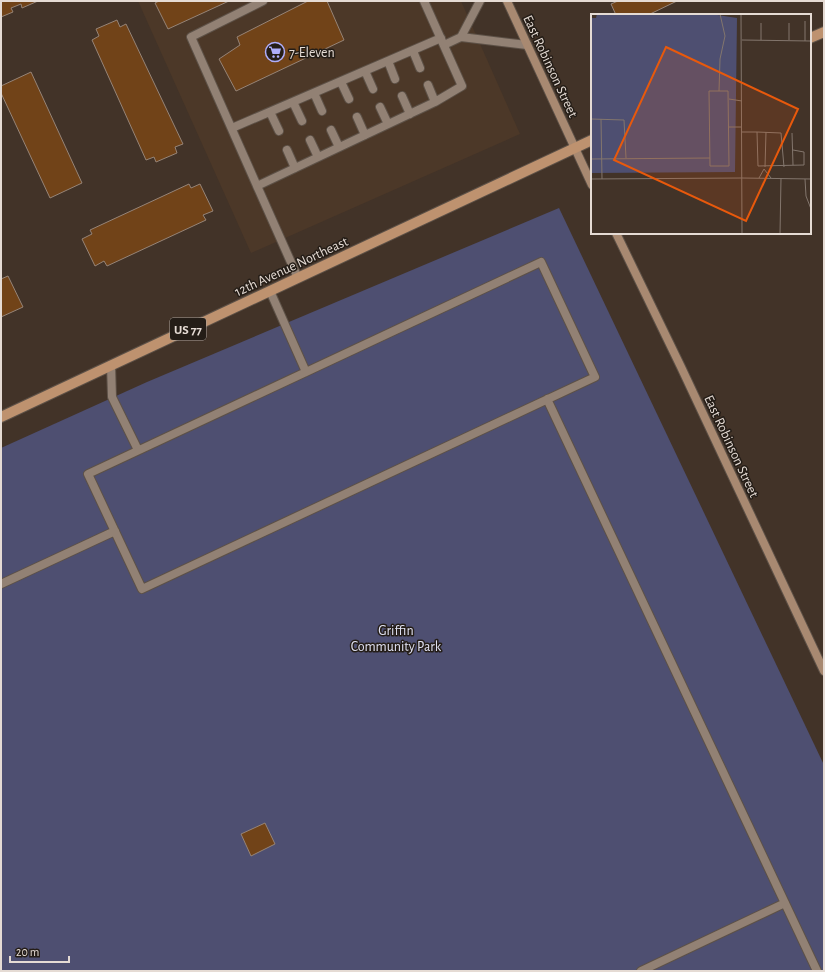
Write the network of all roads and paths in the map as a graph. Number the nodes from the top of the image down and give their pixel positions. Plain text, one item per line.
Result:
1 (263, 1) edge
2 (424, 1) edge
3 (480, 1) edge
4 (507, 1) edge
5 (824, 32) edge
6 (461, 37) junction
7 (811, 38) edge
8 (442, 42) junction
9 (527, 45) junction
10 (413, 51) junction
11 (388, 61) junction
12 (420, 68) dead end
13 (365, 71) junction
14 (395, 79) dead end
15 (341, 82) junction
16 (428, 85) dead end
17 (373, 89) dead end
18 (314, 94) junction
19 (402, 96) dead end
20 (349, 100) dead end
21 (293, 102) junction
22 (436, 102) junction
23 (380, 107) dead end
24 (322, 111) dead end
25 (270, 112) junction
26 (410, 114) junction
27 (357, 117) dead end
28 (302, 121) dead end
29 (388, 124) junction
30 (232, 128) junction
31 (331, 130) dead end
32 (278, 131) dead end
33 (364, 136) junction
34 (310, 140) dead end
35 (591, 140) edge
36 (339, 147) junction
37 (574, 149) junction
38 (287, 150) dead end
39 (318, 157) junction
40 (295, 168) junction
41 (591, 183) edge
42 (257, 186) junction
43 (616, 234) edge
44 (298, 278) junction
45 (270, 291) junction
46 (111, 365) junction
47 (306, 372) junction
48 (547, 399) junction
49 (1, 417) edge
50 (138, 450) junction
51 (115, 531) junction
52 (1, 584) edge
53 (824, 671) edge
54 (785, 904) junction
55 (641, 971) edge
56 (817, 971) edge

1 - 30 lane
2 - 8 lane
3 - 6 lane
4 - 9 main road, East Robinson Street
5 - 7 main road
6 - 8 lane
6 - 9 lane
8 - 10 lane
8 - 22 lane
9 - 37 main road, East Robinson Street
10 - 11 lane
10 - 12 lane
11 - 13 lane
11 - 14 lane
13 - 15 lane
13 - 17 lane
15 - 18 lane
15 - 20 lane
16 - 22 lane
18 - 21 lane
18 - 24 lane
19 - 26 lane
21 - 25 lane
21 - 28 lane
22 - 26 lane
23 - 29 lane
25 - 30 lane
25 - 32 lane
26 - 29 lane
27 - 33 lane
29 - 33 lane
30 - 42 lane
31 - 36 lane
33 - 36 lane
34 - 39 lane
35 - 37 main road, 12th Avenue Northeast / US 77
36 - 39 lane
37 - 41 main road, East Robinson Street
37 - 44 main road, 12th Avenue Northeast / US 77
38 - 40 lane
39 - 40 lane
40 - 42 lane
42 - 44 lane
43 - 53 main road, East Robinson Street
44 - 45 main road, 12th Avenue Northeast / US 77
45 - 46 main road, 12th Avenue Northeast / US 77
45 - 47 lane
46 - 49 main road, 12th Avenue Northeast / US 77
46 - 50 lane
47 - 48 lane
47 - 50 lane
48 - 51 lane
48 - 54 lane
50 - 51 lane
51 - 52 lane
54 - 55 lane
54 - 56 lane

